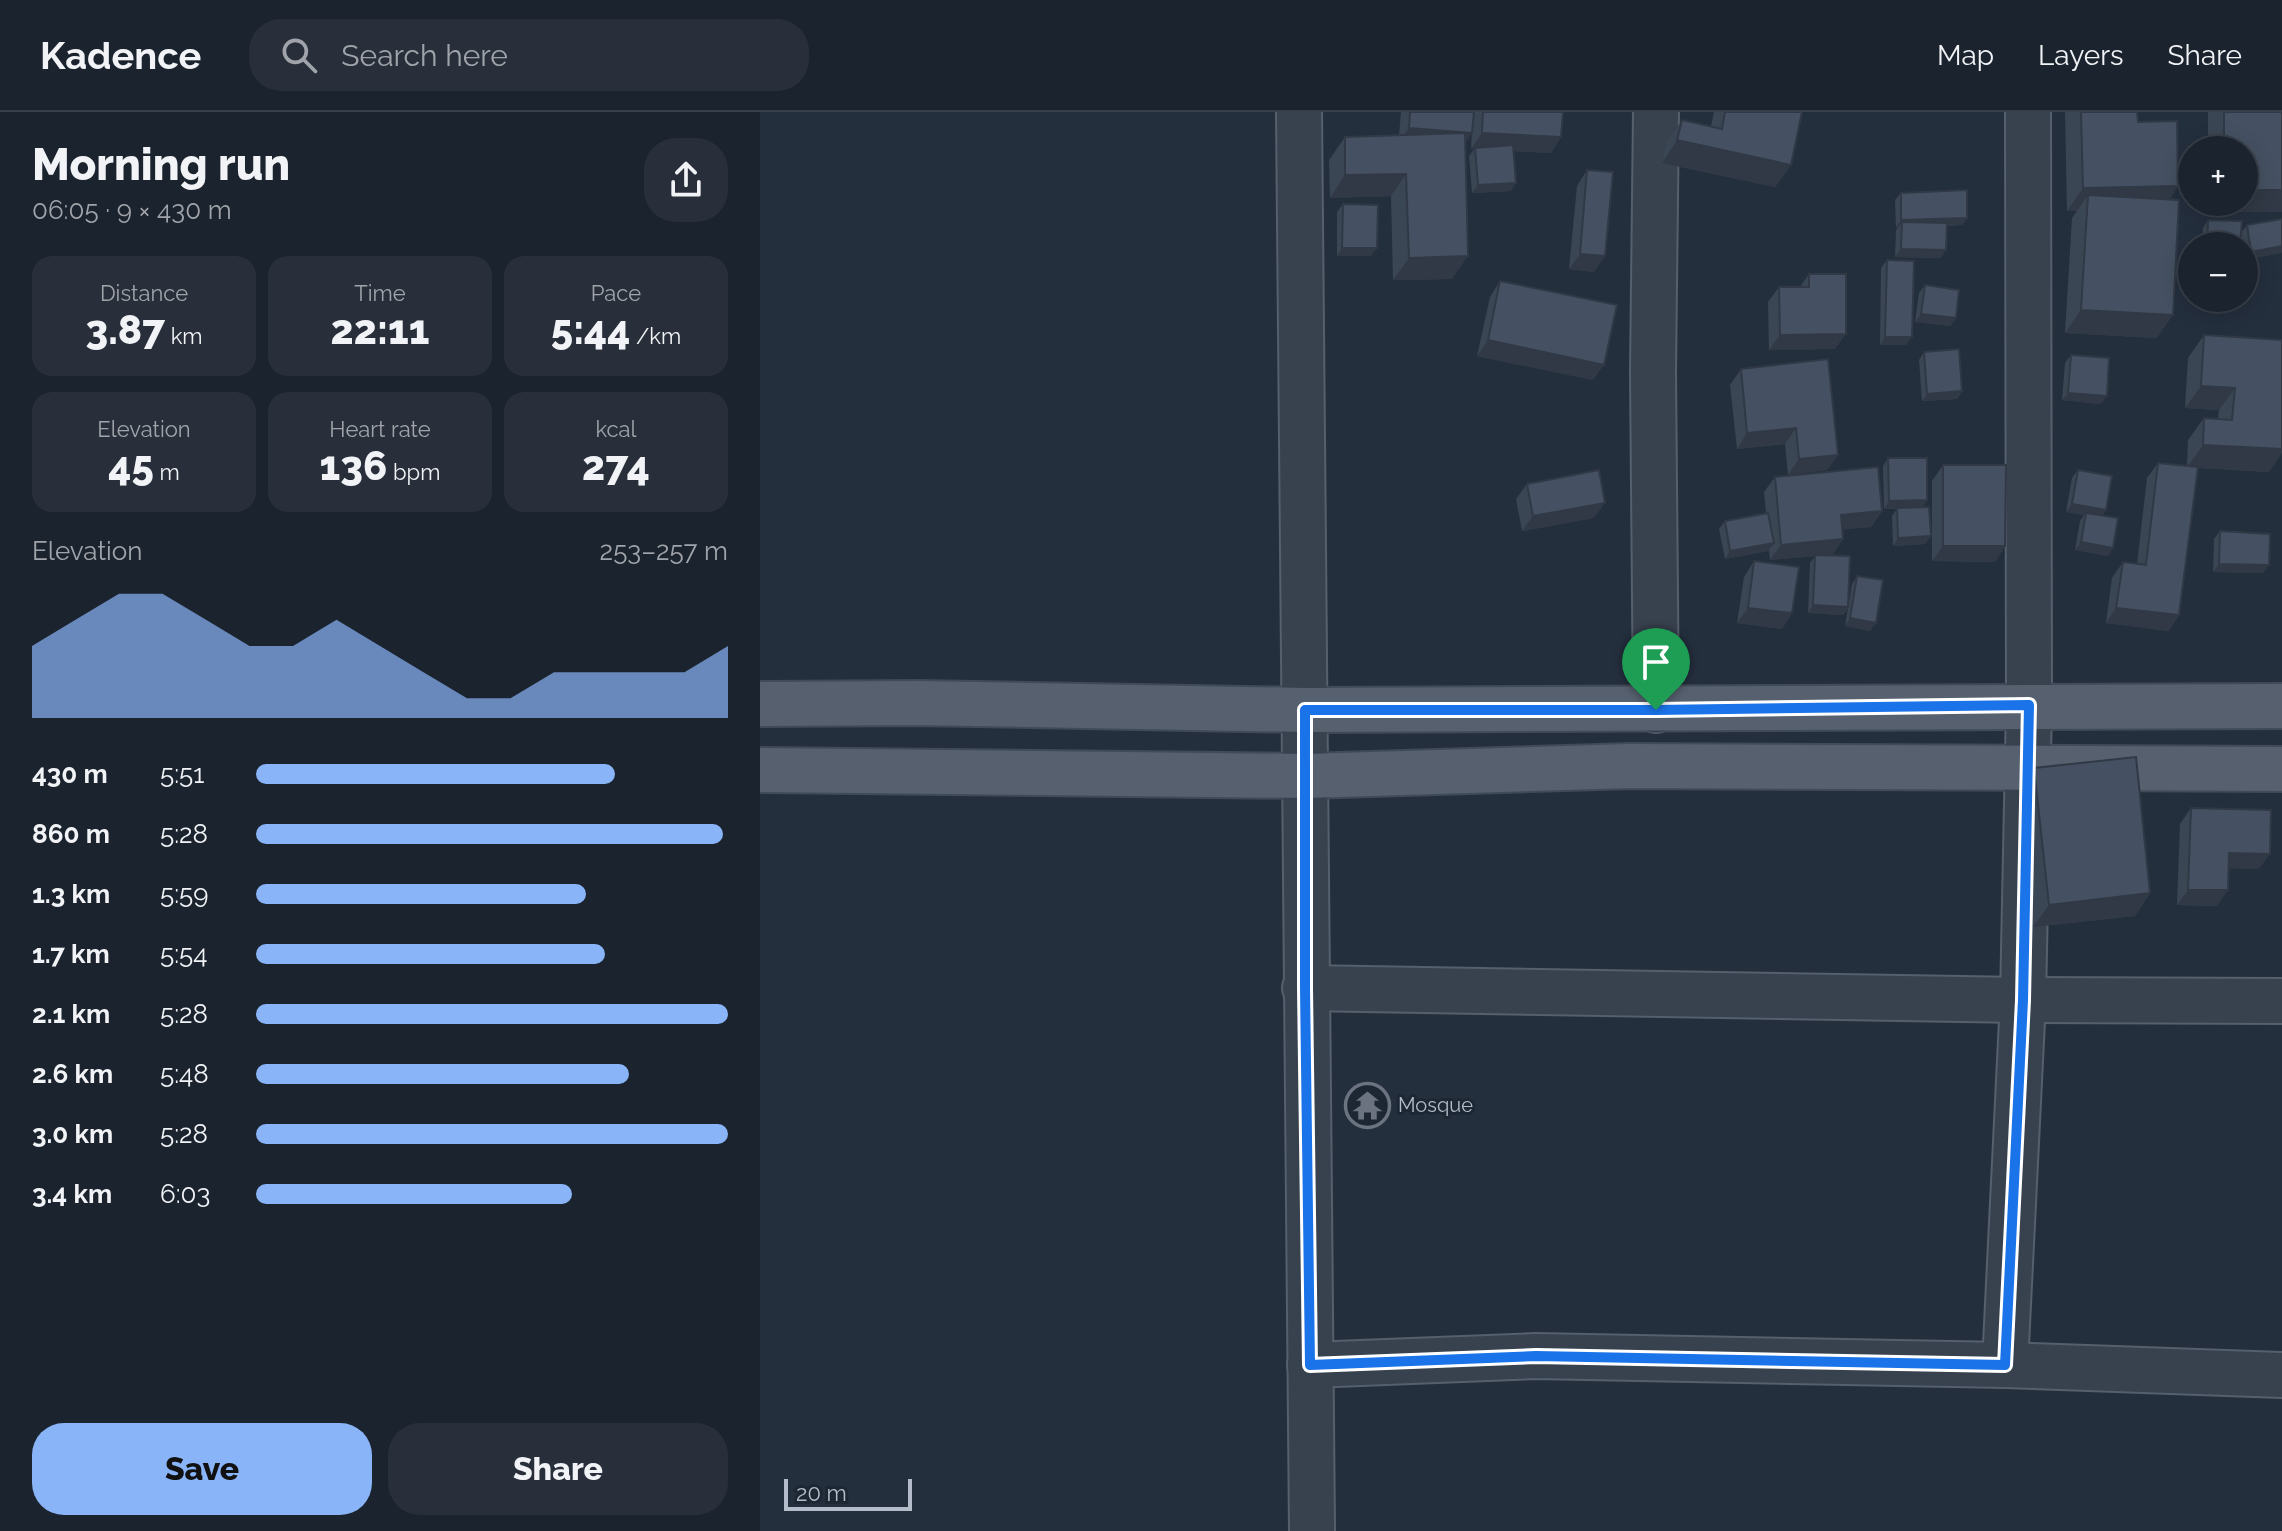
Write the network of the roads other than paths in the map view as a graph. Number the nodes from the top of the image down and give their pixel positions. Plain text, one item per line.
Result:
1 (1299, 112) edge
2 (1656, 112) edge
3 (2028, 112) edge
4 (760, 704) edge
5 (2029, 705) junction
6 (2282, 706) edge
7 (1305, 710) junction
8 (1656, 710) junction
9 (2026, 769) junction
10 (2282, 769) edge
11 (760, 770) edge
12 (1306, 776) junction
13 (1305, 988) junction
14 (2023, 1000) junction
15 (2282, 1001) edge
16 (1310, 1365) junction
17 (2005, 1365) junction
18 (2282, 1375) edge
19 (1312, 1531) edge

1 - 7 street
2 - 8 street
3 - 5 street
4 - 7 main road
5 - 6 main road
5 - 8 main road
5 - 9 street
7 - 8 main road
7 - 12 street
9 - 10 main road
9 - 12 main road
9 - 14 street
11 - 12 main road
12 - 13 street
13 - 14 street
13 - 16 street
14 - 15 street
14 - 17 street
16 - 17 street
16 - 19 street
17 - 18 street

